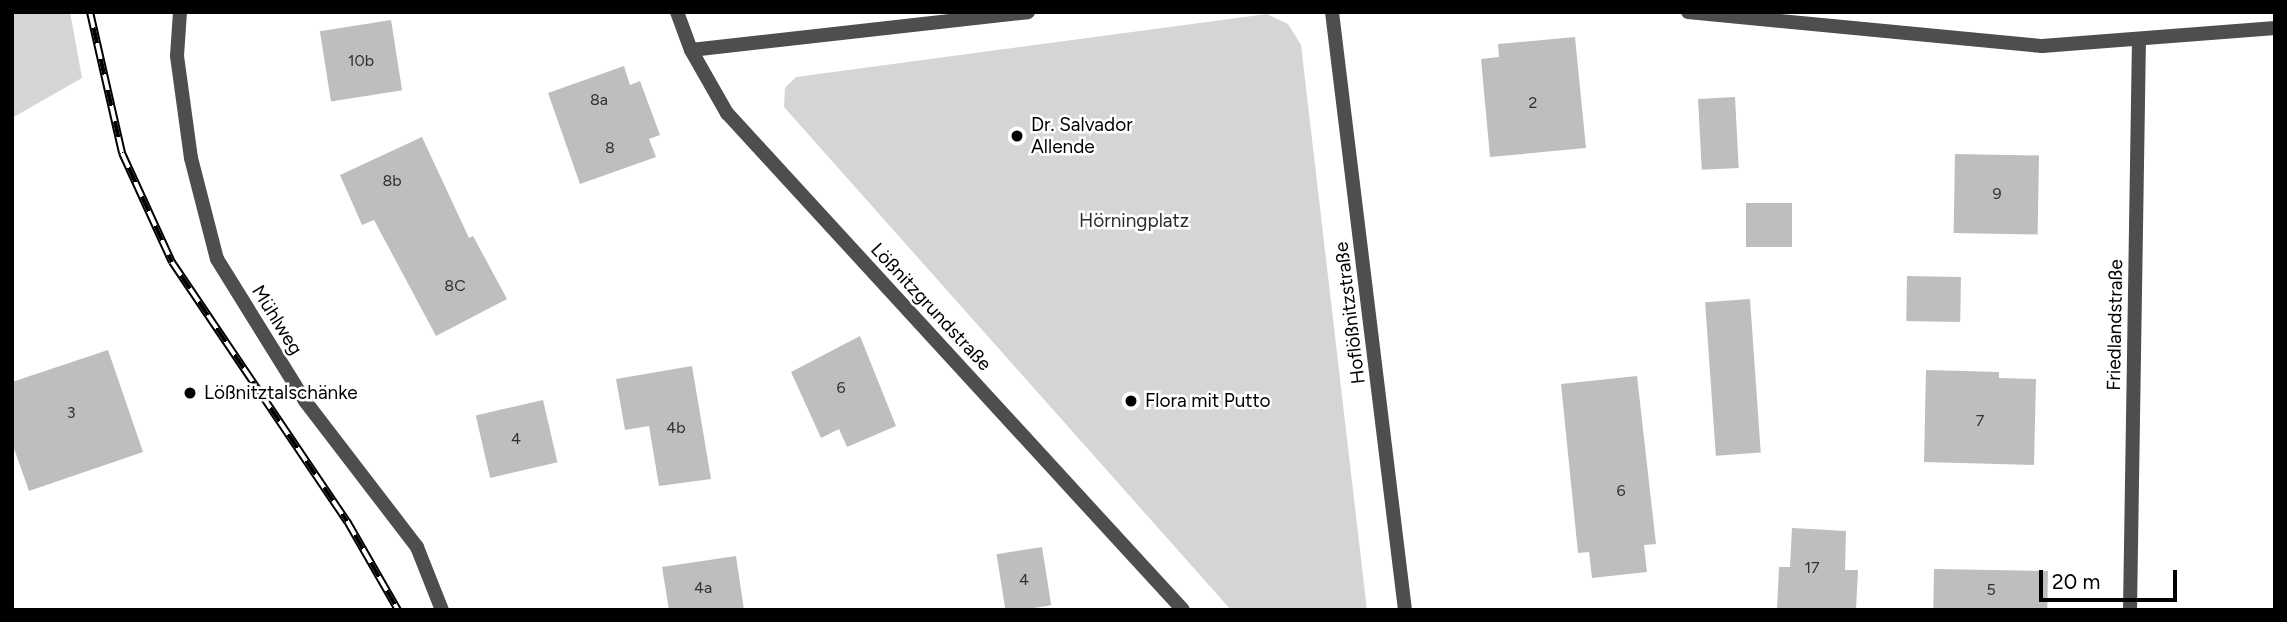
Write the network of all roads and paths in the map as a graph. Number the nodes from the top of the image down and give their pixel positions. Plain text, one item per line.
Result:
1 (180, 12) edge
2 (677, 12) edge
3 (1028, 12) edge
4 (1332, 12) edge
5 (1688, 12) edge
6 (2275, 28) edge
7 (2139, 40) junction
8 (691, 50) junction
9 (442, 610) edge
10 (1183, 610) edge
11 (1405, 610) edge
12 (2130, 610) edge

1 - 9 street, Mühlweg
2 - 8 street, Lößnitzgrundstraße
3 - 8 street
4 - 11 street, Hoflößnitzstraße
5 - 7 street
6 - 7 street
7 - 12 street, Friedlandstraße
8 - 10 street, Lößnitzgrundstraße

